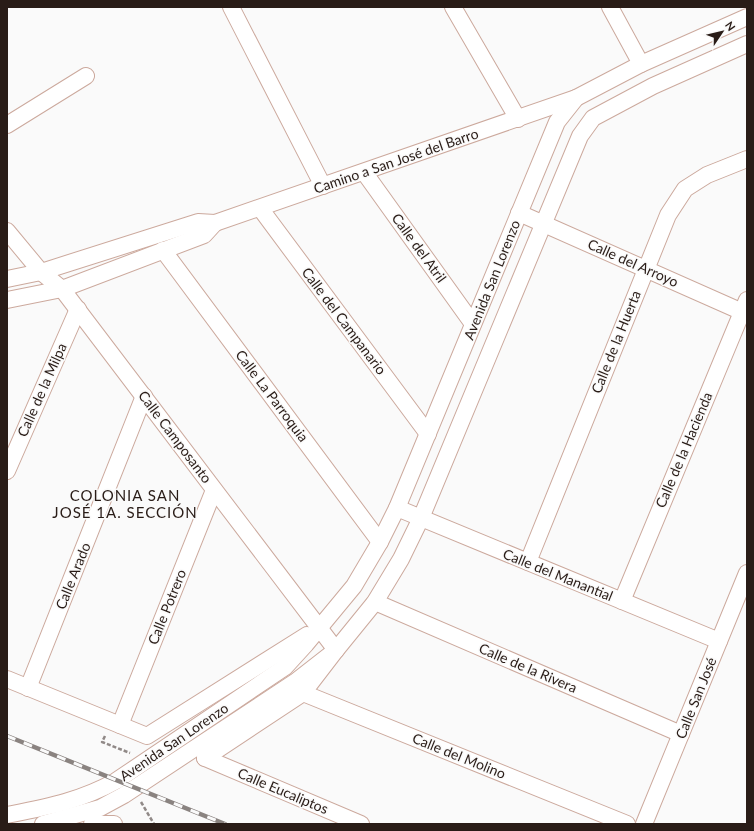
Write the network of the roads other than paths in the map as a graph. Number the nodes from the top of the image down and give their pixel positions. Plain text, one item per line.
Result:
1 (231, 7) edge
2 (453, 7) edge
3 (610, 7) edge
4 (747, 17) edge
5 (747, 44) edge
6 (641, 64) junction
7 (86, 76) dead end
8 (576, 98) junction
9 (593, 118) junction
10 (518, 119) junction
11 (7, 125) edge
12 (747, 160) edge
13 (364, 172) junction
14 (323, 186) junction
15 (260, 208) junction
16 (519, 213) junction
17 (215, 223) junction
18 (544, 223) junction
19 (7, 231) edge
20 (164, 250) junction
21 (645, 269) junction
22 (41, 272) junction
23 (7, 279) edge
24 (62, 289) junction
25 (7, 300) edge
26 (78, 309) junction
27 (745, 309) edge
28 (473, 324) junction
29 (458, 361) junction
30 (483, 370) junction
31 (144, 396) junction
32 (428, 434) junction
33 (7, 471) edge
34 (214, 490) junction
35 (397, 508) junction
36 (421, 518) junction
37 (380, 542) junction
38 (528, 562) junction
39 (745, 582) edge
40 (622, 601) junction
41 (375, 602) junction
42 (319, 628) junction
43 (719, 640) junction
44 (336, 650) junction
45 (7, 679) edge
46 (299, 687) junction
47 (28, 688) junction
48 (120, 725) junction
49 (681, 734) junction
50 (204, 758) joint
51 (7, 816) edge
52 (43, 824) edge
53 (92, 824) edge
54 (114, 824) edge
55 (361, 824) edge
56 (627, 824) edge
57 (644, 824) edge

1 - 14 street
2 - 10 street
3 - 6 street
4 - 6 street, Avenida San Lorenzo
5 - 9 street, Avenida San Lorenzo
6 - 8 street, Avenida San Lorenzo
7 - 11 street
8 - 9 street
8 - 10 street, Camino a San José del Barro
8 - 16 street, Avenida San Lorenzo
9 - 18 street, Avenida San Lorenzo
10 - 13 street, Camino a San José del Barro
12 - 21 street, Calle de la Huerta
13 - 14 street, Camino a San José del Barro
13 - 28 street, Calle del Atril
14 - 15 street, Camino a San José del Barro
15 - 17 street, Camino a San José del Barro
15 - 32 street, Calle del Campanario
16 - 18 street, Calle del Arroyo
16 - 28 street, Avenida San Lorenzo
17 - 20 street, Camino a San José del Barro
17 - 22 street, Camino a San José del Barro
18 - 21 street, Calle del Arroyo
18 - 30 street, Avenida San Lorenzo
19 - 22 street, Calle Camposanto
20 - 24 street, Camino a San José del Barro
20 - 37 street, Calle La Parroquia
21 - 27 street, Calle del Arroyo
21 - 38 street, Calle de la Huerta
22 - 23 street, Camino a San José del Barro
22 - 24 street, Calle Camposanto
24 - 25 street, Camino a San José del Barro
24 - 26 street, Calle Camposanto
26 - 31 street, Calle Camposanto
26 - 33 street, Calle de la Milpa
27 - 40 street, Calle de la Hacienda
28 - 29 street, Avenida San Lorenzo
29 - 30 street
29 - 32 street, Avenida San Lorenzo
30 - 36 street, Avenida San Lorenzo
31 - 34 street, Calle Camposanto
31 - 47 street, Calle Arado
32 - 35 street, Avenida San Lorenzo
34 - 42 street, Calle Camposanto
34 - 48 street, Calle Potrero
35 - 36 street, Calle del Manantial
35 - 37 street, Avenida San Lorenzo
36 - 38 street, Calle del Manantial
36 - 41 street, Avenida San Lorenzo
37 - 42 street, Avenida San Lorenzo
38 - 40 street, Calle del Manantial
39 - 43 street, Calle San José
40 - 43 street, Calle del Manantial
41 - 44 street, Avenida San Lorenzo
41 - 49 street, Calle de la Rivera
42 - 44 street, Calle Camposanto
42 - 48 street, Avenida San Lorenzo
42 - 51 street, Avenida San Lorenzo
43 - 49 street, Calle San José
44 - 46 street, Avenida San Lorenzo
45 - 47 street
46 - 50 street, Avenida San Lorenzo
46 - 52 street, Avenida San Lorenzo
46 - 56 street, Calle del Molino
47 - 48 street
49 - 57 street, Calle San José
50 - 55 street, Calle Eucaliptos
53 - 54 street

